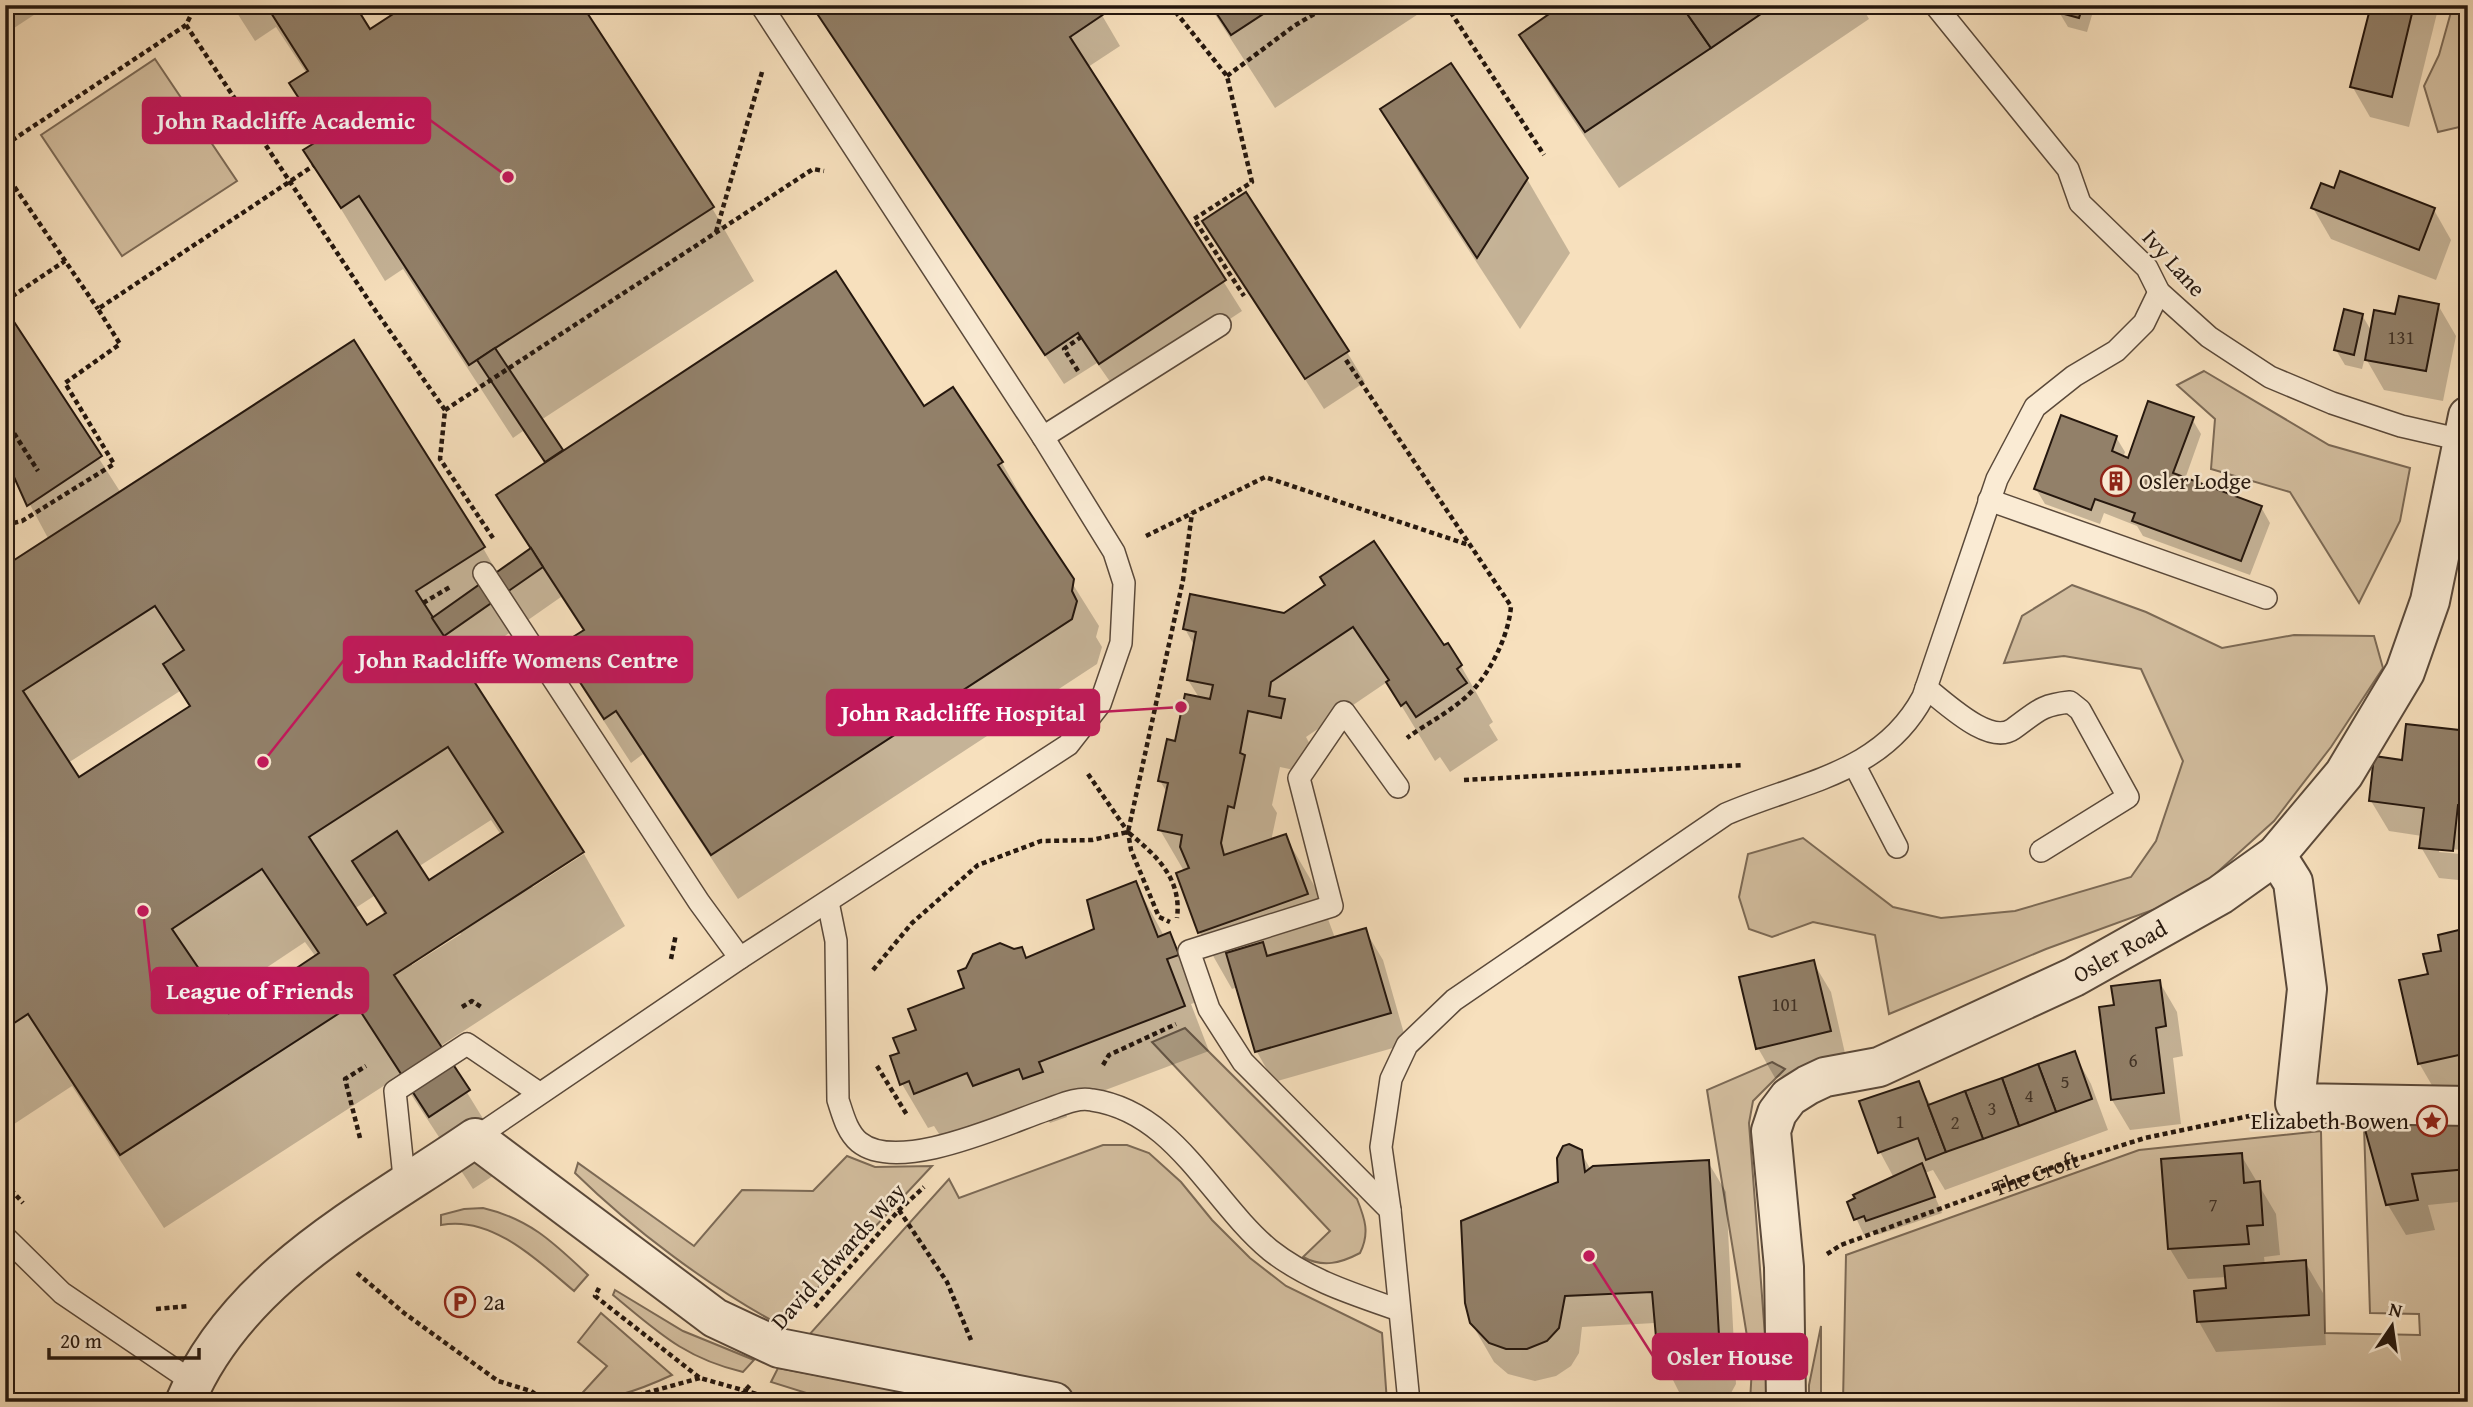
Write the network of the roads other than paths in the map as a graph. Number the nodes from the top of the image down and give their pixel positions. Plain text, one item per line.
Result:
1 (761, 5) edge
2 (1935, 5) edge
3 (2159, 292) junction
4 (1220, 325) road end
5 (2465, 428) edge
6 (1043, 437) junction
7 (1989, 500) junction
8 (484, 573) road end
9 (2266, 598) dead end
10 (1926, 688) junction
11 (1855, 766) junction
12 (1398, 787) dead end
13 (1897, 847) dead end
14 (2041, 851) dead end
15 (2276, 855) junction
16 (828, 902) junction
17 (740, 958) junction
18 (539, 1093) junction
19 (2468, 1106) edge
20 (475, 1139) junction
21 (405, 1186) junction
22 (1390, 1210) junction
23 (5, 1237) edge
24 (1399, 1310) junction
25 (189, 1392) edge
26 (1054, 1402) edge
27 (1409, 1402) edge
28 (1786, 1402) edge

1 - 6 lane
2 - 3 lane, Ivy Lane
3 - 5 lane, Ivy Lane
3 - 7 lane
4 - 6 lane
5 - 15 street, Osler Road
6 - 16 lane
7 - 9 lane
7 - 10 lane
8 - 17 lane
10 - 11 lane
10 - 14 lane
11 - 13 lane
11 - 22 lane
12 - 22 lane
15 - 19 street
15 - 28 street, Osler Road
16 - 17 lane
16 - 24 lane
17 - 18 lane
18 - 20 lane
18 - 21 lane
20 - 21 street
20 - 26 street
21 - 25 street
22 - 24 lane
23 - 25 lane
24 - 27 lane

